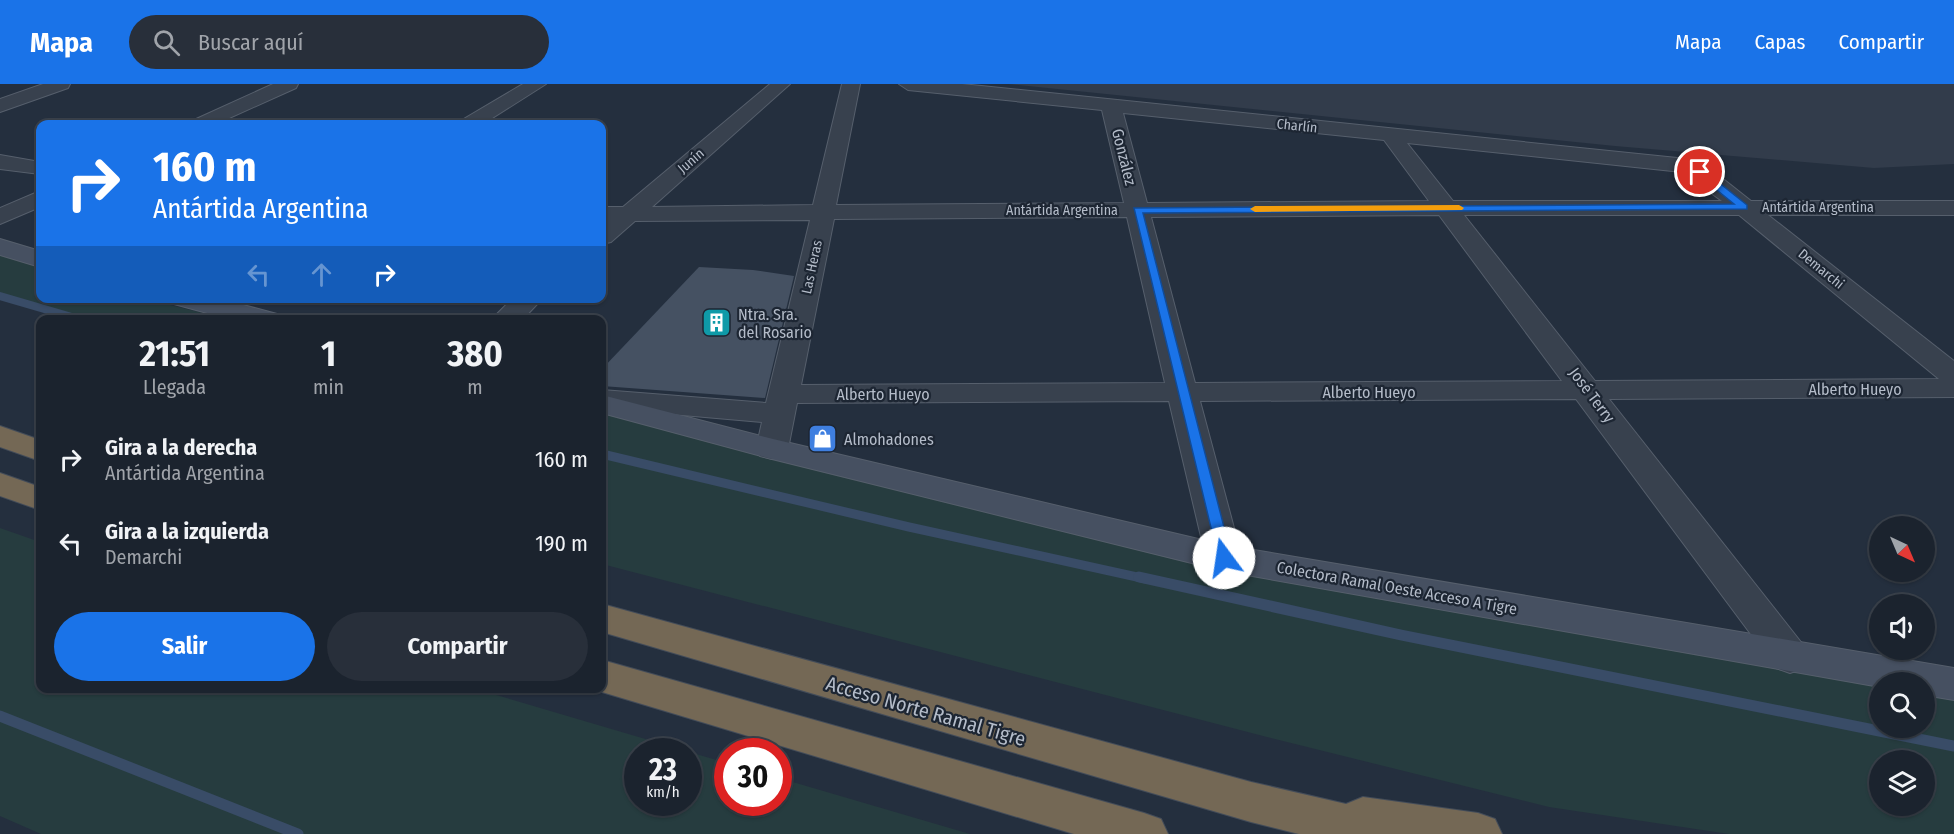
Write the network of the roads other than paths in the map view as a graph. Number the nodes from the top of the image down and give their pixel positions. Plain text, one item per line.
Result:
1 (61, 84) edge
2 (289, 84) edge
3 (537, 84) edge
4 (781, 84) edge
5 (851, 84) edge
6 (908, 84) edge
7 (0, 106) edge
8 (1111, 106) junction
9 (210, 120) edge
10 (477, 120) edge
11 (1391, 136) junction
12 (0, 162) edge
13 (1687, 166) joint
14 (36, 167) edge
15 (36, 200) edge
16 (1743, 207) junction
17 (1448, 208) junction
18 (1954, 208) edge
19 (1137, 210) junction
20 (824, 212) junction
21 (606, 214) edge
22 (629, 214) junction
23 (0, 217) edge
24 (606, 234) edge
25 (0, 247) edge
26 (36, 258) edge
27 (203, 303) edge
28 (525, 303) edge
29 (248, 315) edge
30 (511, 315) edge
31 (1954, 375) edge
32 (1954, 388) edge
33 (1588, 391) junction
34 (1183, 393) junction
35 (606, 399) edge
36 (782, 404) junction
37 (606, 405) edge
38 (0, 436) edge
39 (772, 449) junction
40 (36, 450) edge
41 (0, 484) edge
42 (0, 498) edge
43 (36, 498) edge
44 (36, 504) edge
45 (1224, 558) junction
46 (606, 619) edge
47 (1790, 657) junction
48 (606, 677) edge
49 (1954, 684) edge
50 (1251, 802) junction
51 (1144, 834) edge
52 (1385, 834) edge
53 (1478, 834) edge

1 - 7 street
2 - 9 street
3 - 10 street
4 - 22 street, Junín
5 - 20 street, Las Heras
6 - 8 street, Charlín
8 - 11 street, Charlín
8 - 19 street, González
11 - 13 street, Charlín
11 - 17 street, José Terry
12 - 14 street
13 - 16 street, Demarchi
15 - 23 street
16 - 17 street, Antártida Argentina
16 - 18 street, Antártida Argentina
16 - 31 street, Demarchi
17 - 19 street, Antártida Argentina
17 - 33 street, José Terry
19 - 20 street, Antártida Argentina
19 - 34 street, González
20 - 22 street, Antártida Argentina
20 - 36 street, Las Heras
21 - 22 street, Antártida Argentina
22 - 24 street, Junín
25 - 26 street
27 - 29 street
28 - 30 street
32 - 33 street, Alberto Hueyo
33 - 34 street, Alberto Hueyo
33 - 47 street, José Terry
34 - 36 street, Alberto Hueyo
34 - 45 street, González
35 - 36 street, Alberto Hueyo
36 - 39 street, Las Heras
37 - 39 street, Colectora Ramal Oeste Acceso A Tigre
38 - 40 highway
39 - 45 street, Colectora Ramal Oeste Acceso A Tigre
41 - 43 highway
42 - 44 highway
45 - 47 street, Colectora Ramal Oeste Acceso A Tigre
46 - 50 highway, Acceso Norte Ramal Tigre
47 - 49 street, Colectora Ramal Oeste Acceso A Tigre
48 - 51 highway
50 - 52 highway
50 - 53 highway

